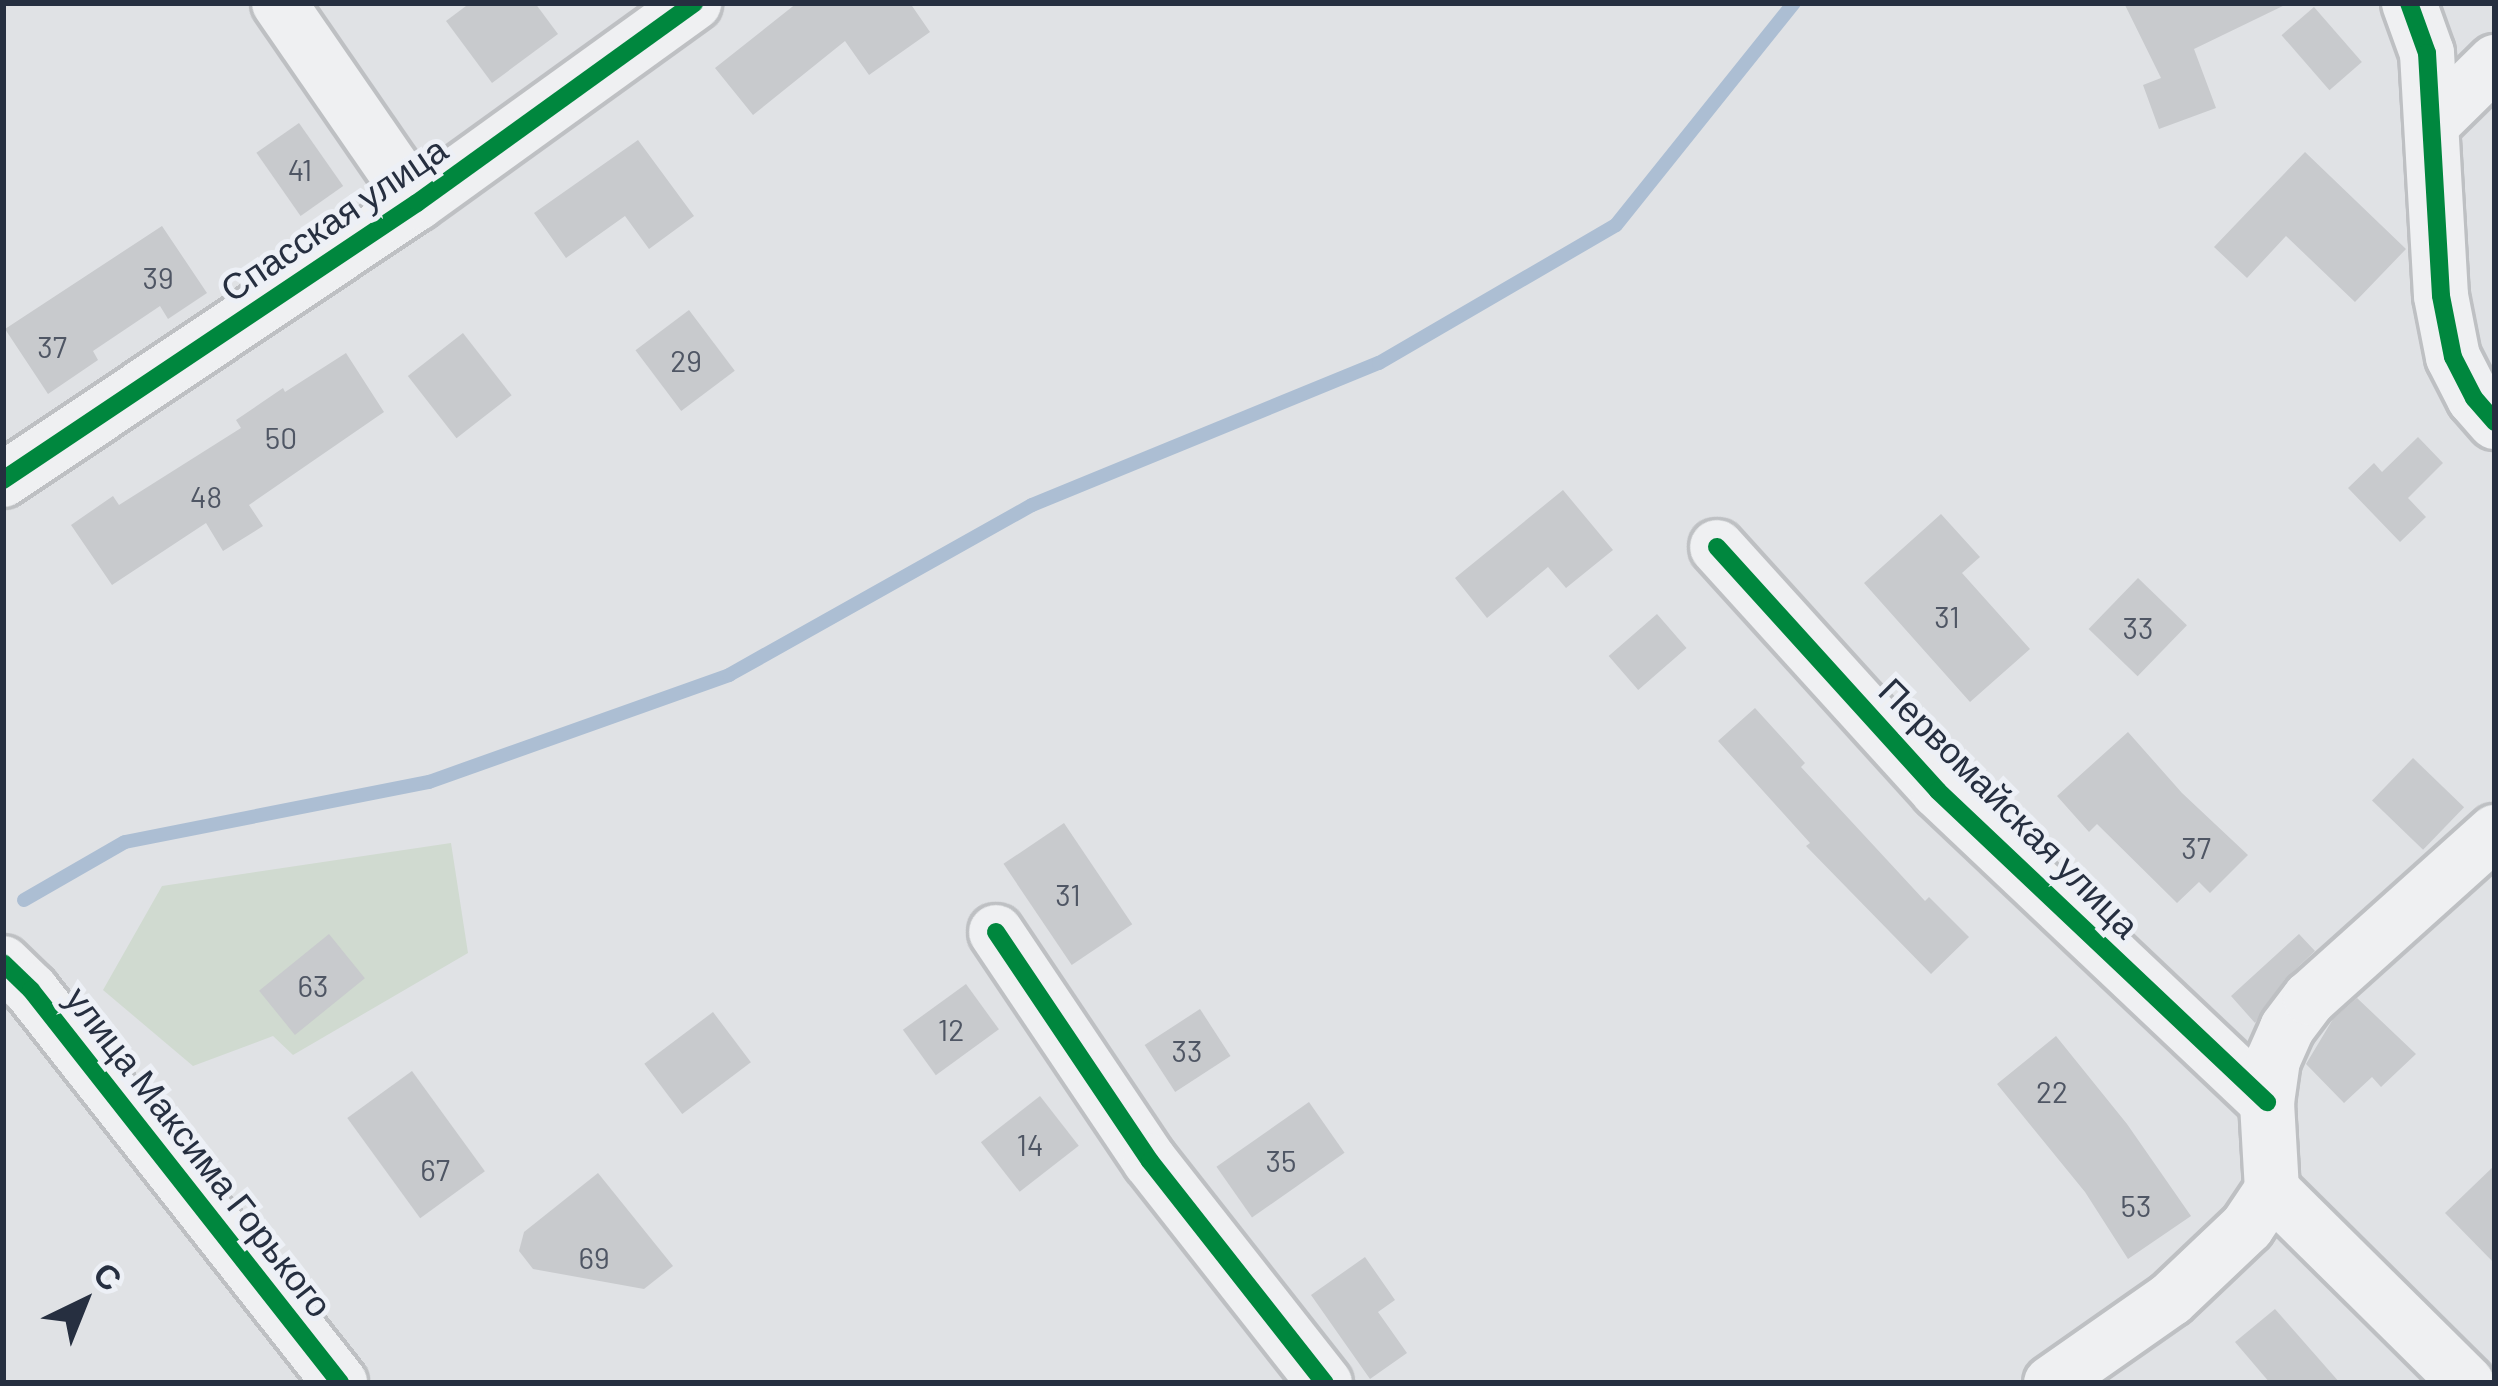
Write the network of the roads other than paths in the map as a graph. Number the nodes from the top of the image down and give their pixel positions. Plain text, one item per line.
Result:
1 (279, 3) edge
2 (694, 3) edge
3 (2409, 3) edge
4 (2495, 62) edge
5 (2434, 122) junction
6 (417, 203) junction
7 (2495, 422) edge
8 (3, 480) edge
9 (1717, 547) dead end
10 (2495, 832) edge
11 (996, 932) dead end
12 (3, 964) edge
13 (2267, 1102) junction
14 (2272, 1190) junction
15 (340, 1383) edge
16 (1325, 1383) edge
17 (2050, 1383) edge
18 (2467, 1383) edge

1 - 6 street
2 - 6 street, Спасская улица
3 - 5 street
4 - 5 street
5 - 7 street
6 - 8 street, Спасская улица
9 - 13 street, Первомайская улица
10 - 13 street
11 - 16 street
12 - 15 street, улица Максима Горького
13 - 14 street
14 - 17 street
14 - 18 street

